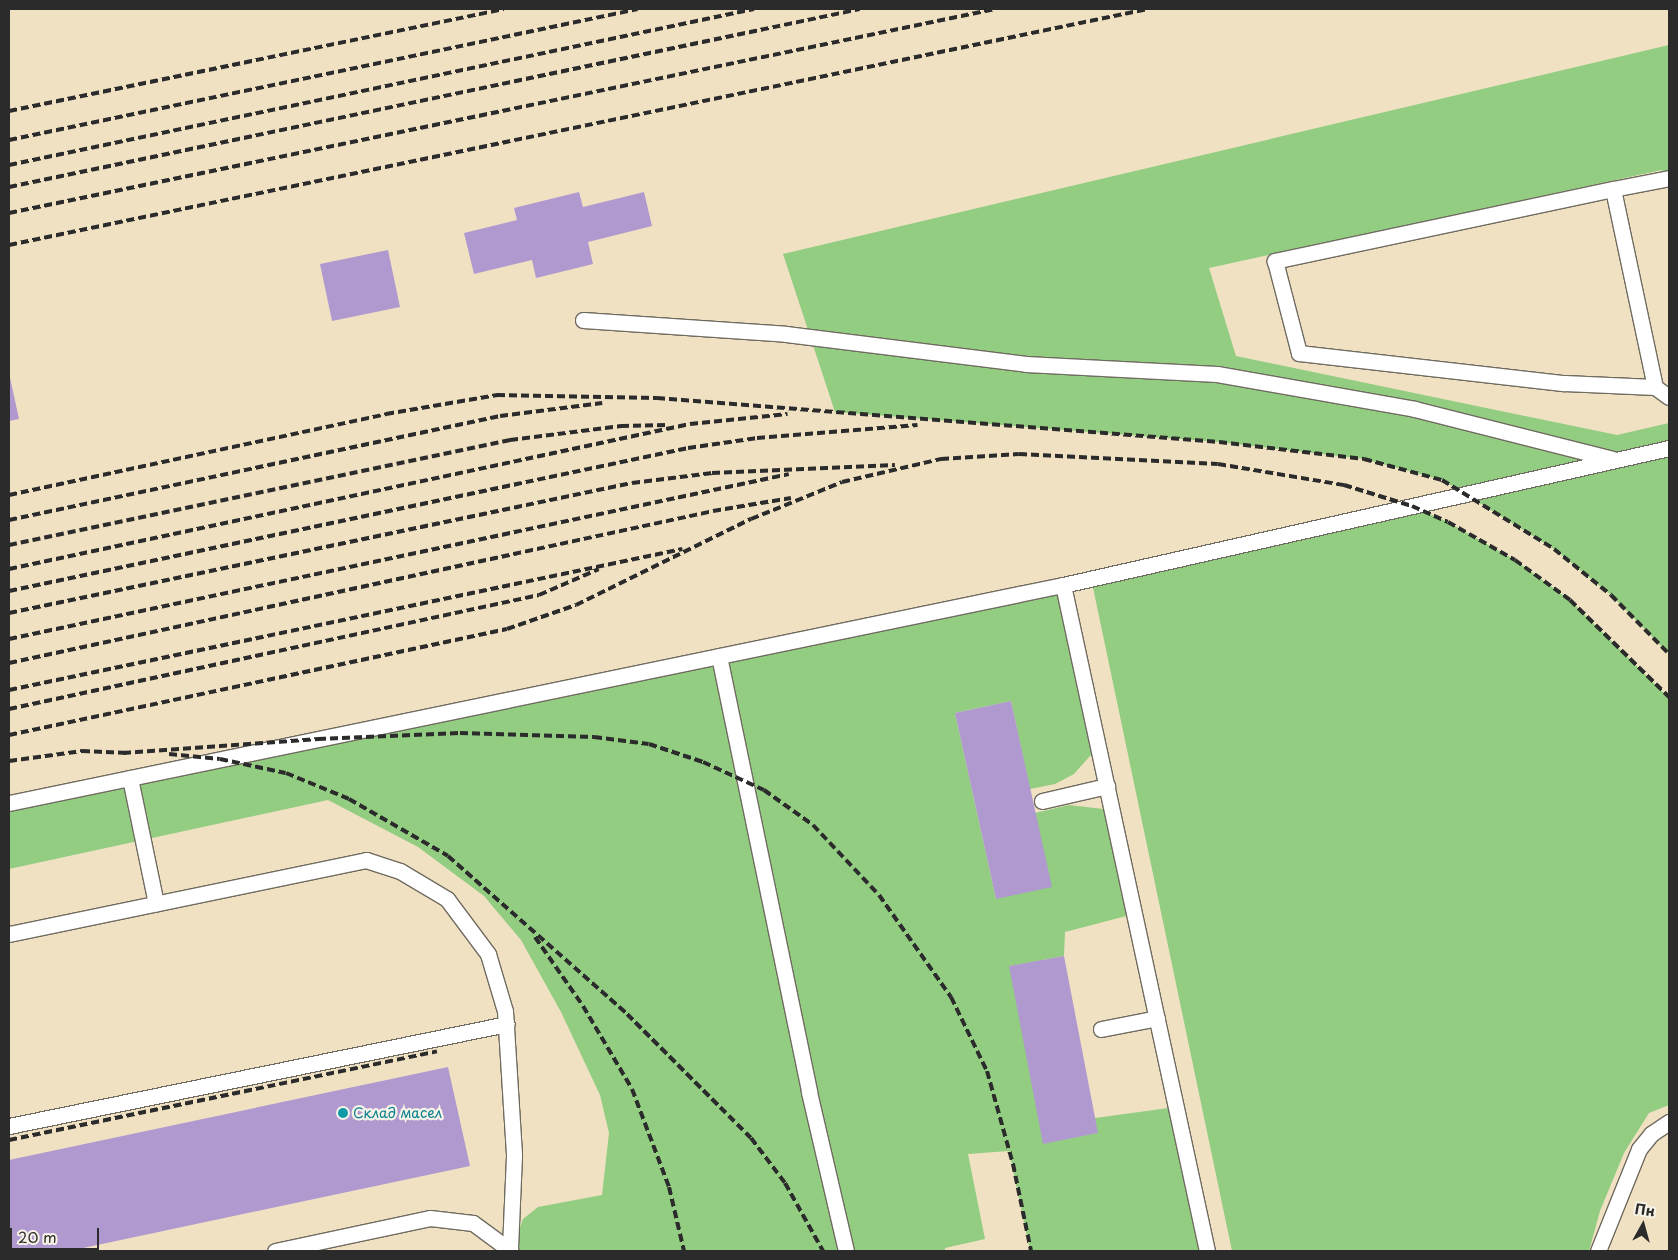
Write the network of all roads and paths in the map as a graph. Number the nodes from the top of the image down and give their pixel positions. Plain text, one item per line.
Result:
1 (1669, 178) edge
2 (1613, 189) junction
3 (583, 320) dead end
4 (1655, 387) junction
5 (1669, 397) edge
6 (1669, 448) edge
7 (1614, 460) junction
8 (1063, 585) junction
9 (719, 656) junction
10 (130, 778) junction
11 (1107, 786) junction
12 (1042, 801) dead end
13 (9, 803) edge
14 (156, 903) junction
15 (9, 934) edge
16 (1157, 1018) junction
17 (506, 1024) junction
18 (1102, 1029) dead end
19 (1669, 1122) edge
20 (9, 1126) edge
21 (511, 1250) edge
22 (275, 1251) edge
23 (846, 1251) edge
24 (1207, 1251) edge
25 (1598, 1251) edge

1 - 2 lane
2 - 4 lane
2 - 4 lane
3 - 7 lane
4 - 5 lane
6 - 7 lane
7 - 8 lane
8 - 9 lane
8 - 11 lane
9 - 10 lane
9 - 23 lane
10 - 13 lane
10 - 14 lane
11 - 12 lane
11 - 16 lane
14 - 15 lane
14 - 17 lane
16 - 18 lane
16 - 24 lane
17 - 20 lane
17 - 21 lane
19 - 25 lane
21 - 22 lane

